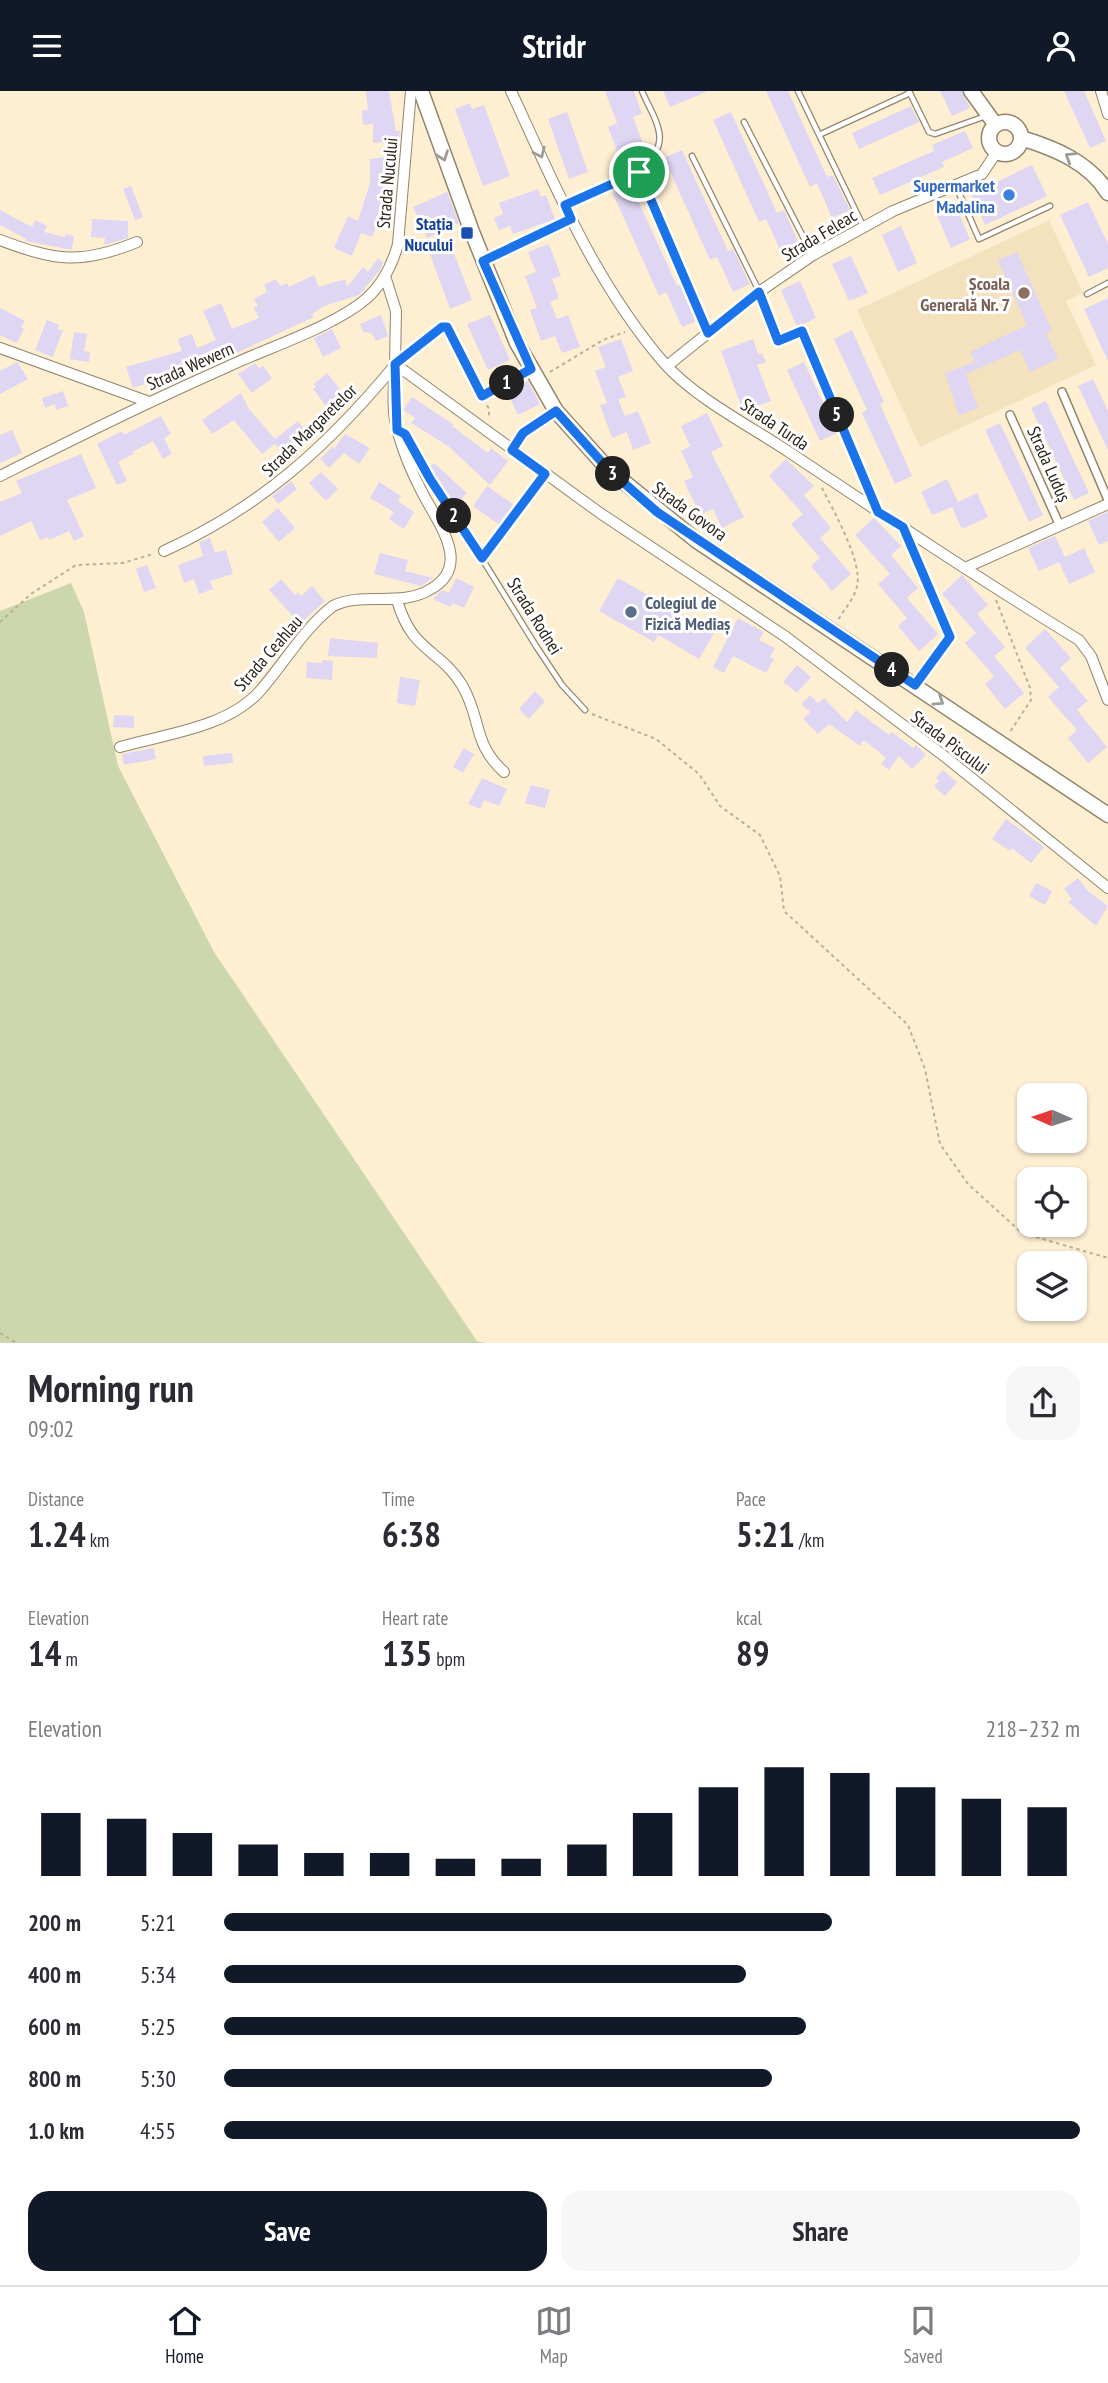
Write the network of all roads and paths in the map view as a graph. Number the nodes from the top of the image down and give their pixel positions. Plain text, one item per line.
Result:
1 (411, 91) edge
2 (421, 91) edge
3 (511, 91) edge
4 (642, 91) edge
5 (798, 91) edge
6 (971, 91) edge
7 (910, 92) edge
8 (1104, 94) edge
9 (1108, 114) edge
10 (991, 120) junction
11 (744, 122) dead end
12 (821, 134) junction
13 (1021, 138) junction
14 (996, 153) junction
15 (692, 156) dead end
16 (956, 185) junction
17 (645, 189) dead end
18 (1108, 193) edge
19 (565, 205) junction
20 (1050, 206) dead end
21 (571, 219) junction
22 (863, 226) junction
23 (0, 240) edge
24 (137, 242) dead end
25 (813, 255) junction
26 (483, 261) junction
27 (386, 276) junction
28 (1108, 283) edge
29 (759, 292) junction
30 (1087, 294) dead end
31 (636, 329) junction
32 (708, 333) junction
33 (0, 348) edge
34 (395, 364) junction
35 (667, 366) junction
36 (534, 374) junction
37 (1062, 392) dead end
38 (482, 396) junction
39 (149, 402) junction
40 (556, 411) junction
41 (1010, 415) dead end
42 (481, 428) junction
43 (397, 430) junction
44 (512, 450) junction
45 (817, 470) junction
46 (545, 474) junction
47 (0, 476) edge
48 (1108, 502) edge
49 (878, 512) junction
50 (1060, 526) junction
51 (903, 527) junction
52 (164, 551) joint
53 (482, 558) junction
54 (965, 568) junction
55 (989, 583) junction
56 (397, 600) junction
57 (0, 622) edge
58 (832, 630) junction
59 (915, 685) junction
60 (1108, 700) edge
61 (585, 711) joint
62 (1002, 744) junction
63 (120, 747) dead end
64 (504, 772) dead end
65 (1106, 812) edge
66 (1108, 888) edge
67 (1108, 1258) edge
68 (0, 1333) edge
69 (18, 1343) edge

1 - 27 street, Strada Nucului
2 -> 26 main road, Strada Govora
3 -> 19 street, Strada Turda
4 - 19 lane
5 - 12 lane
6 - 10 main road
7 - 10 lane
7 - 12 lane
8 - 9 street
10 - 13 main road
10 - 14 main road
11 - 25 lane
12 - 22 lane
13 - 14 main road
18 -> 13 main road
14 - 16 street, Strada Feleac
15 - 29 lane
16 - 20 lane
16 - 22 street, Strada Feleac
17 - 32 lane
19 - 21 street, Strada Turda
21 - 26 path
21 - 31 street, Strada Turda
22 - 25 street, Strada Feleac
23 - 24 street
25 - 29 street, Strada Feleac
26 - 36 main road, Strada Govora
27 - 34 street
27 - 39 street, Strada Wewern
28 - 30 lane
29 - 32 street, Strada Feleac
29 - 49 street
31 - 35 street, Strada Turda
31 - 36 path
32 - 35 street, Strada Feleac
33 - 39 street
34 - 38 path
34 - 42 street, Strada Piscului
34 - 43 street, Strada Ceahlau
34 - 52 street, Strada Margaretelor
35 - 45 street, Strada Turda
36 - 38 path
36 - 40 main road, Strada Govora
37 - 48 street, Strada Luduș
38 - 42 path
39 - 47 street, Strada Wewern
40 - 44 path
40 - 58 main road, Strada Govora
41 - 50 street, Strada Luduș
42 - 44 street, Strada Piscului
43 - 53 lane, Strada Rodnei
43 - 56 street, Strada Ceahlau
44 - 46 street, Strada Piscului
45 - 49 street, Strada Turda
45 - 58 path
46 - 53 path
46 - 66 street, Strada Piscului
48 - 50 street, Strada Luduș
49 - 51 street, Strada Turda
50 - 54 street, Strada Luduș
51 - 54 street, Strada Turda
51 - 59 path
52 - 57 path
53 - 61 lane, Strada Rodnei
54 - 55 street, Strada Turda
55 - 60 street, Strada Turda
55 - 62 path
56 - 63 street, Strada Ceahlau
56 - 64 street
58 - 59 main road, Strada Govora
59 -> 62 main road, Strada Govora
61 - 67 path
62 - 65 main road, Strada Govora
68 - 69 path

